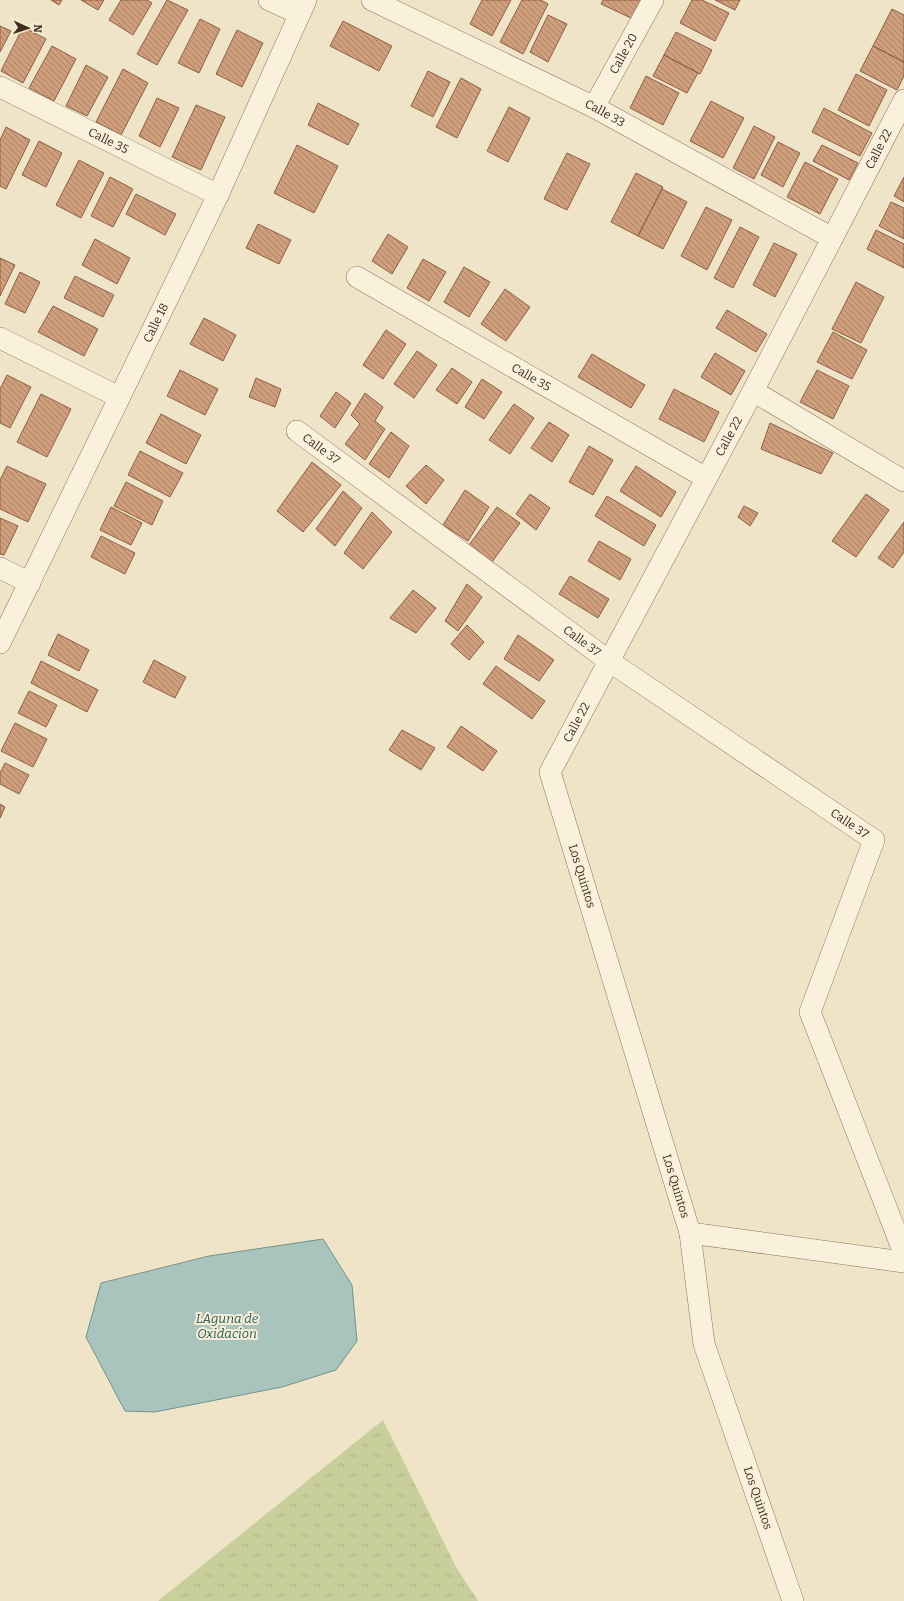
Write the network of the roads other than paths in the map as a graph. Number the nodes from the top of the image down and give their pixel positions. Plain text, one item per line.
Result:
1 (269, 0) edge
2 (372, 0) edge
3 (653, 0) edge
4 (303, 7) edge
5 (0, 87) edge
6 (904, 100) edge
7 (594, 107) junction
8 (218, 195) junction
9 (832, 238) junction
10 (357, 278) dead end
11 (0, 338) edge
12 (753, 391) junction
13 (119, 397) junction
14 (297, 431) dead end
15 (706, 478) junction
16 (904, 480) edge
17 (0, 568) edge
18 (30, 583) junction
19 (0, 644) edge
20 (609, 661) junction
21 (550, 772) joint
22 (690, 1233) junction
23 (904, 1253) edge
24 (904, 1262) edge
25 (793, 1601) edge

1 - 4 street
2 - 7 street, Calle 33
3 - 7 street, Calle 20
4 - 8 street, Calle 18
5 - 8 street, Calle 35
6 - 9 street, Calle 22
7 - 9 street, Calle 33
8 - 13 street, Calle 18
9 - 12 street, Calle 22
10 - 15 street, Calle 35
11 - 13 street
12 - 15 street, Calle 22
12 - 16 street
13 - 18 street, Calle 18
14 - 20 street, Calle 37
15 - 20 street, Calle 22
17 - 18 street
18 - 19 street, Calle 18
20 - 21 street, Calle 22
20 - 23 street, Calle 37
21 - 22 street, Los Quintos
22 - 24 street
22 - 25 street, Los Quintos

